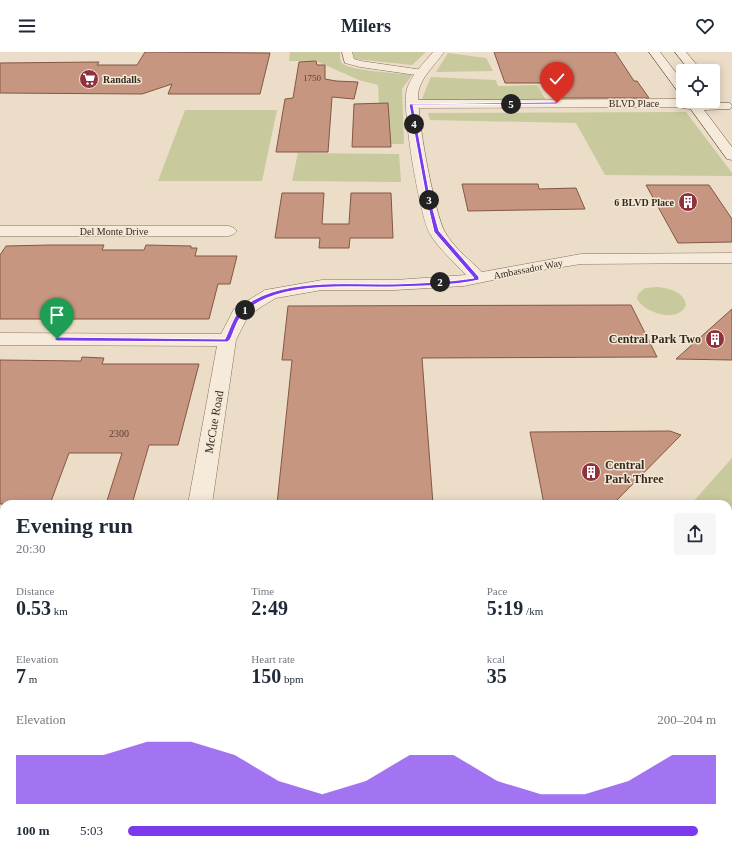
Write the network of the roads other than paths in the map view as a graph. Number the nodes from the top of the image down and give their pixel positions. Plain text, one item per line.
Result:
1 (347, 52) edge
2 (439, 52) edge
3 (654, 52) edge
4 (680, 52) edge
5 (690, 64) edge
6 (423, 72) junction
7 (676, 81) edge
8 (720, 99) edge
9 (411, 107) junction
10 (676, 108) edge
11 (697, 108) edge
12 (729, 109) edge
13 (732, 156) edge
14 (0, 230) edge
15 (229, 231) dead end
16 (732, 258) edge
17 (478, 278) junction
18 (0, 339) edge
19 (227, 340) junction
20 (201, 500) edge

1 - 6 street
2 - 6 street
3 - 7 street
4 - 5 street
6 - 9 street
8 - 12 street
9 - 10 street, BLVD Place
9 - 17 street
11 - 13 street
14 - 15 street, Del Monte Drive
16 - 17 street, Ambassador Way
17 - 19 street, Ambassador Way
18 - 19 street
19 - 20 street, McCue Road

